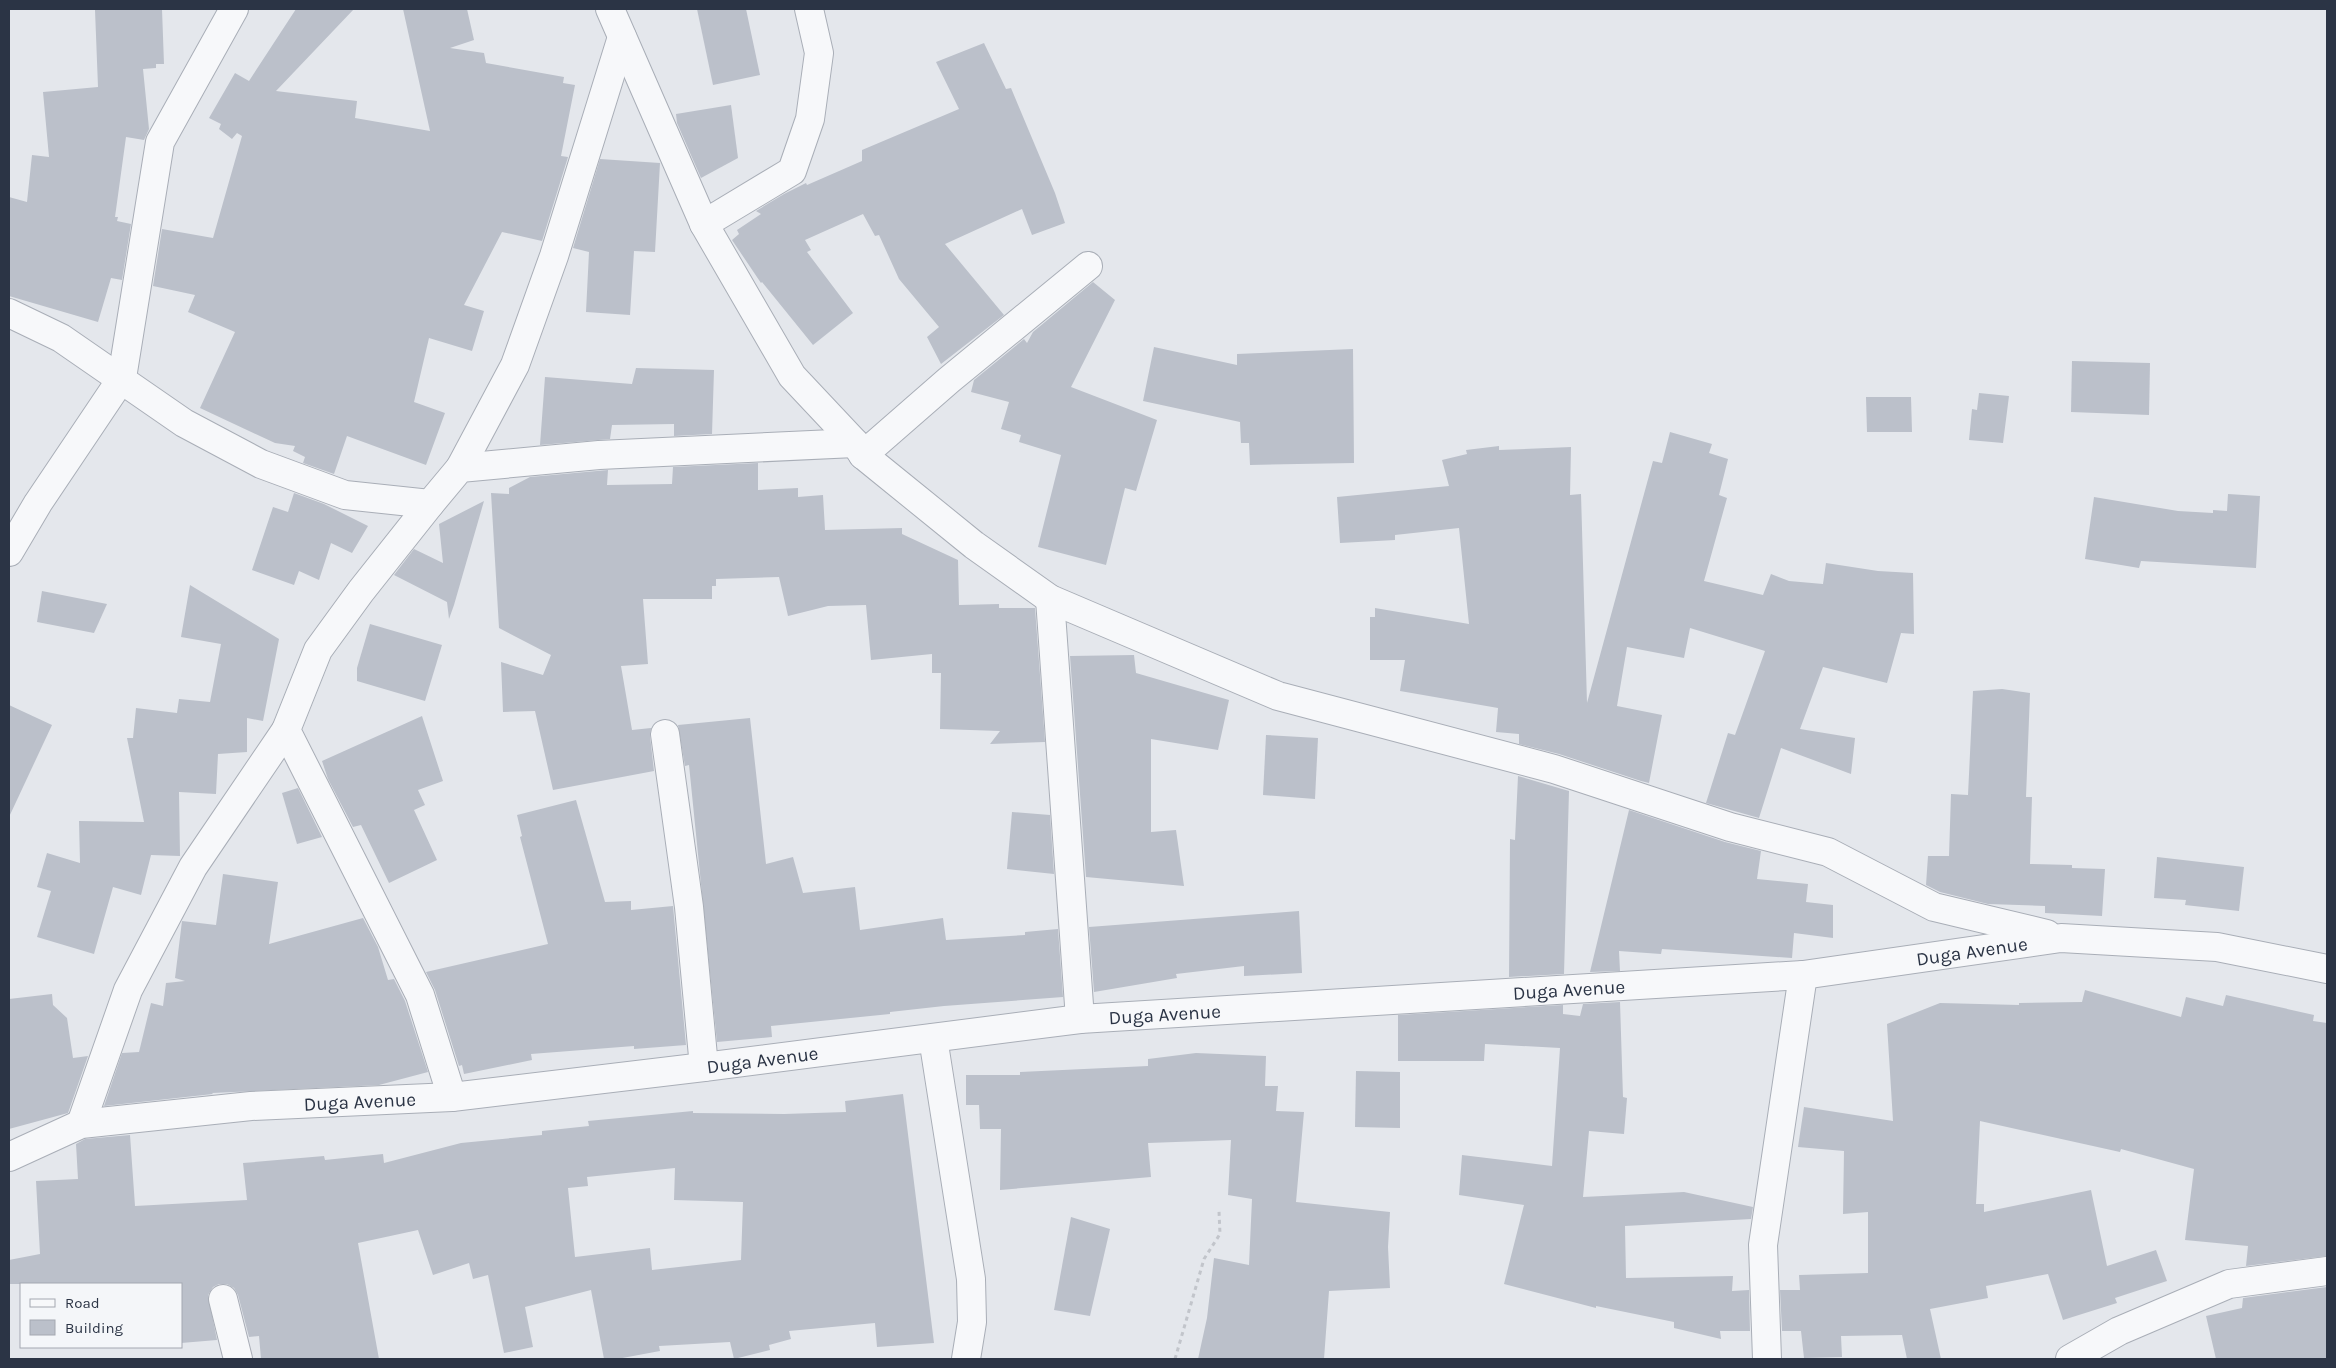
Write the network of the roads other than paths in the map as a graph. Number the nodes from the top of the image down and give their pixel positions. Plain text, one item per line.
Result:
1 (234, 9) edge
2 (610, 9) edge
3 (809, 9) edge
4 (622, 37) junction
5 (704, 224) junction
6 (1088, 266) dead end
7 (9, 313) edge
8 (122, 378) junction
9 (859, 449) junction
10 (460, 468) junction
11 (430, 504) junction
12 (9, 552) edge
13 (1050, 599) junction
14 (286, 730) junction
15 (665, 734) dead end
16 (2061, 938) junction
17 (2327, 968) edge
18 (1804, 975) junction
19 (1080, 1020) junction
20 (934, 1038) junction
21 (704, 1068) junction
22 (452, 1097) junction
23 (82, 1124) junction
24 (9, 1157) edge
25 (2327, 1271) edge
26 (223, 1299) dead end
27 (238, 1359) edge
28 (966, 1359) edge
29 (1767, 1359) edge
30 (2070, 1359) edge

1 - 8 street
2 - 4 street
3 - 5 street
4 - 5 street
4 - 10 street
5 - 9 street
6 - 9 street
7 - 8 street
8 - 11 street
8 - 12 street
9 - 10 street
9 - 13 street
10 - 11 street
11 - 14 street
13 - 16 street
13 - 19 street
14 - 22 street
14 - 23 street
15 - 21 street
16 - 17 street, Duga Avenue
16 - 18 street, Duga Avenue
18 - 19 street, Duga Avenue
18 - 29 street
19 - 20 street, Duga Avenue
20 - 21 street, Duga Avenue
20 - 28 street
21 - 22 street, Duga Avenue
22 - 23 street, Duga Avenue
23 - 24 street, Duga Avenue
25 - 30 street
26 - 27 street

